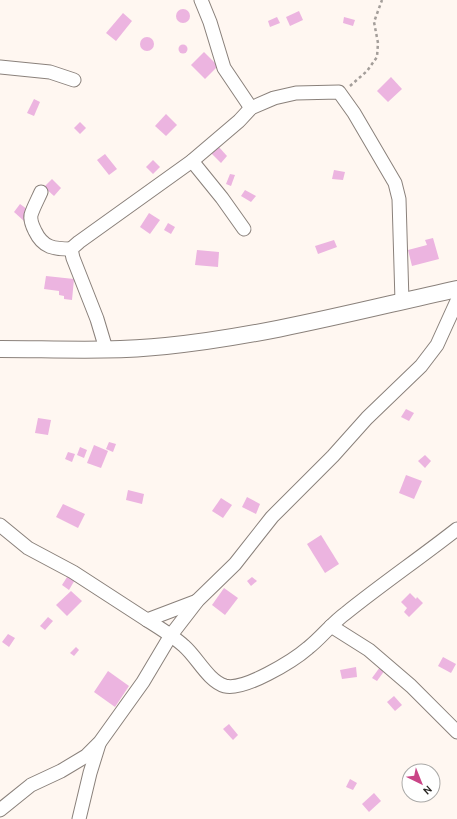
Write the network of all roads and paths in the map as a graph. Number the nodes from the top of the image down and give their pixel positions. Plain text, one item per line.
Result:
1 (201, 0) edge
2 (382, 0) edge
3 (0, 67) edge
4 (74, 80) dead end
5 (339, 92) junction
6 (251, 108) junction
7 (192, 161) junction
8 (41, 192) dead end
9 (244, 229) dead end
10 (71, 249) junction
11 (457, 289) edge
12 (402, 301) junction
13 (457, 301) edge
14 (0, 349) edge
15 (106, 349) junction
16 (0, 525) edge
17 (457, 529) edge
18 (198, 600) junction
19 (147, 620) junction
20 (331, 626) junction
21 (171, 635) junction
22 (457, 732) edge
23 (100, 742) junction
24 (0, 810) edge
25 (79, 819) edge

1 - 6 street
2 - 5 path
3 - 4 street
5 - 6 street
5 - 12 street
6 - 7 street
7 - 9 street
7 - 10 street
8 - 10 street
10 - 15 street
11 - 12 street
12 - 15 street
13 - 18 street
14 - 15 street
16 - 19 street
17 - 20 street
18 - 19 street
18 - 21 street
19 - 21 street
20 - 21 street
20 - 22 street
21 - 23 street
23 - 24 street
23 - 25 street

